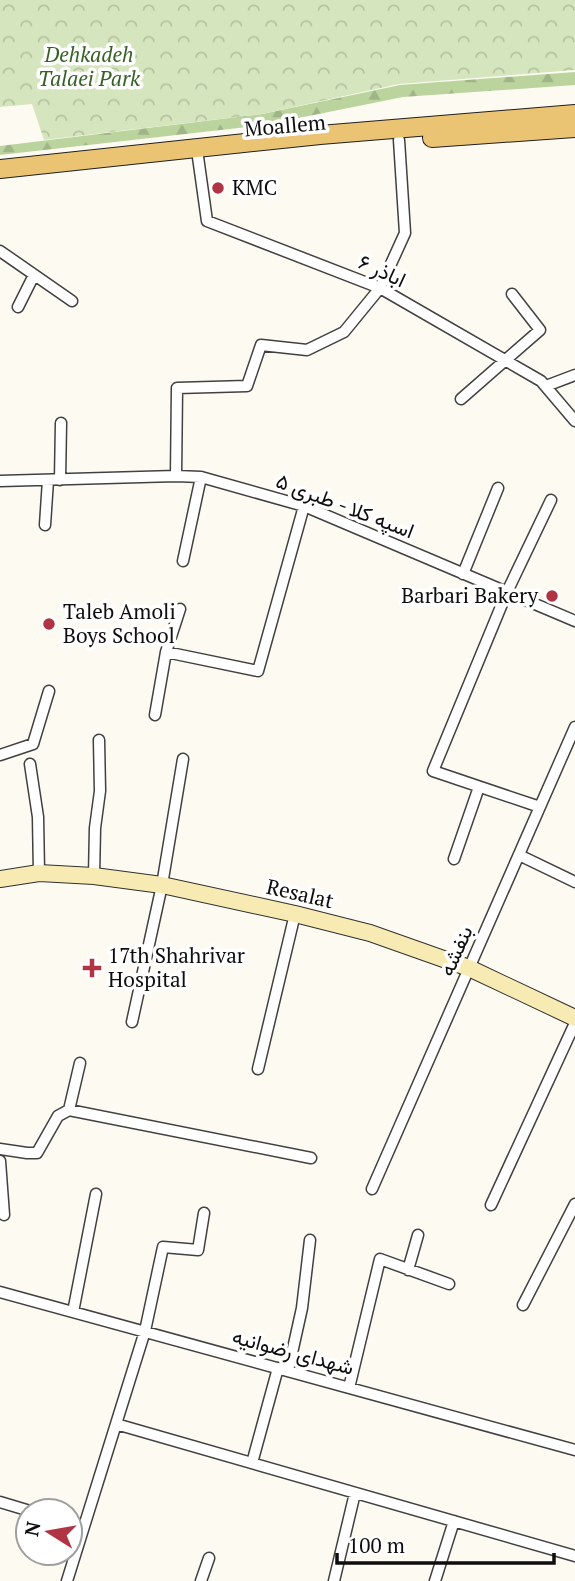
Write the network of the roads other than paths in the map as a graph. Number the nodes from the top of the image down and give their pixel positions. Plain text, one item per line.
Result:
1 (575, 123) edge
2 (399, 140) junction
3 (198, 157) junction
4 (0, 169) edge
5 (0, 177) edge
6 (0, 251) edge
7 (34, 275) junction
8 (380, 288) junction
9 (512, 294) dead end
10 (72, 301) dead end
11 (18, 307) dead end
12 (506, 359) junction
13 (575, 375) edge
14 (545, 386) junction
15 (461, 399) dead end
16 (575, 421) edge
17 (61, 423) dead end
18 (176, 476) junction
19 (201, 477) junction
20 (48, 480) junction
21 (60, 480) junction
22 (0, 481) edge
23 (498, 488) dead end
24 (551, 500) dead end
25 (304, 506) junction
26 (45, 525) dead end
27 (183, 561) dead end
28 (463, 574) junction
29 (507, 592) junction
30 (180, 609) dead end
31 (575, 621) edge
32 (166, 652) junction
33 (49, 691) dead end
34 (155, 715) dead end
35 (575, 727) edge
36 (99, 740) dead end
37 (0, 755) edge
38 (183, 759) dead end
39 (30, 765) dead end
40 (478, 787) junction
41 (540, 807) junction
42 (519, 855) junction
43 (454, 859) dead end
44 (39, 873) junction
45 (94, 876) junction
46 (0, 879) edge
47 (575, 882) edge
48 (162, 886) junction
49 (295, 914) junction
50 (469, 968) junction
51 (575, 1020) edge
52 (132, 1022) dead end
53 (80, 1063) dead end
54 (258, 1069) dead end
55 (69, 1110) junction
56 (0, 1149) edge
57 (311, 1158) dead end
58 (0, 1161) edge
59 (372, 1189) dead end
60 (96, 1194) dead end
61 (491, 1205) dead end
62 (575, 1206) edge
63 (204, 1213) dead end
64 (4, 1215) dead end
65 (418, 1235) dead end
66 (310, 1240) dead end
67 (408, 1270) junction
68 (449, 1284) dead end
69 (0, 1292) edge
70 (523, 1305) dead end
71 (73, 1312) junction
72 (145, 1331) junction
73 (283, 1369) junction
74 (349, 1388) junction
75 (116, 1424) junction
76 (575, 1450) edge
77 (252, 1463) junction
78 (355, 1493) junction
79 (454, 1521) junction
80 (84, 1526) edge
81 (575, 1556) edge
82 (209, 1558) dead end
83 (201, 1581) edge
84 (334, 1581) edge
85 (436, 1581) edge

1 - 2 main road, Moallem
1 - 4 main road, Moallem
2 - 3 main road, Moallem
2 - 8 street
3 - 5 main road, Moallem
3 - 8 street, اباذر ۶
6 - 7 street
7 - 10 street
7 - 11 street
8 - 12 street, اباذر ۶
8 - 18 street
9 - 12 street
12 - 14 street, اباذر ۶
12 - 15 street
13 - 14 street
14 - 16 street, اباذر ۶
17 - 21 street
18 - 19 street, اسپه کلا - طبری ۵
18 - 21 street, اسپه کلا - طبری ۵
19 - 25 street, اسپه کلا - طبری ۵
19 - 27 street
20 - 21 street, اسپه کلا - طبری ۵
20 - 22 street, اسپه کلا - طبری ۵
20 - 26 street
23 - 28 street
24 - 29 street
25 - 28 street, اسپه کلا - طبری ۵
25 - 32 street
28 - 29 street, اسپه کلا - طبری ۵
29 - 31 street, اسپه کلا - طبری ۵
29 - 40 street
30 - 32 street
32 - 34 street
33 - 37 street
35 - 41 street, بنفشه
36 - 45 street
38 - 48 street
39 - 44 street
40 - 41 street
40 - 43 street
41 - 42 street, بنفشه
42 - 47 street
42 - 50 street, بنفشه
44 - 45 main road, Resalat
44 - 46 main road, Resalat
45 - 48 main road, Resalat
48 - 49 main road, Resalat
48 - 52 street
49 - 50 main road, Resalat
49 - 54 street
50 - 51 main road, Resalat
50 - 59 street, بنفشه
51 - 61 street
53 - 55 street
55 - 56 street
55 - 57 street
58 - 64 street
60 - 71 street
62 - 70 street
63 - 72 street
65 - 67 street
66 - 73 street
67 - 68 street
67 - 74 street
69 - 71 street, شهدای رضوانیه
71 - 72 street, شهدای رضوانیه
72 - 73 street, شهدای رضوانیه
72 - 75 street
73 - 74 street, شهدای رضوانیه
73 - 77 street
74 - 76 street, شهدای رضوانیه
75 - 77 street
75 - 80 street
77 - 78 street
78 - 79 street
78 - 84 street
79 - 81 street
79 - 85 street
82 - 83 street

